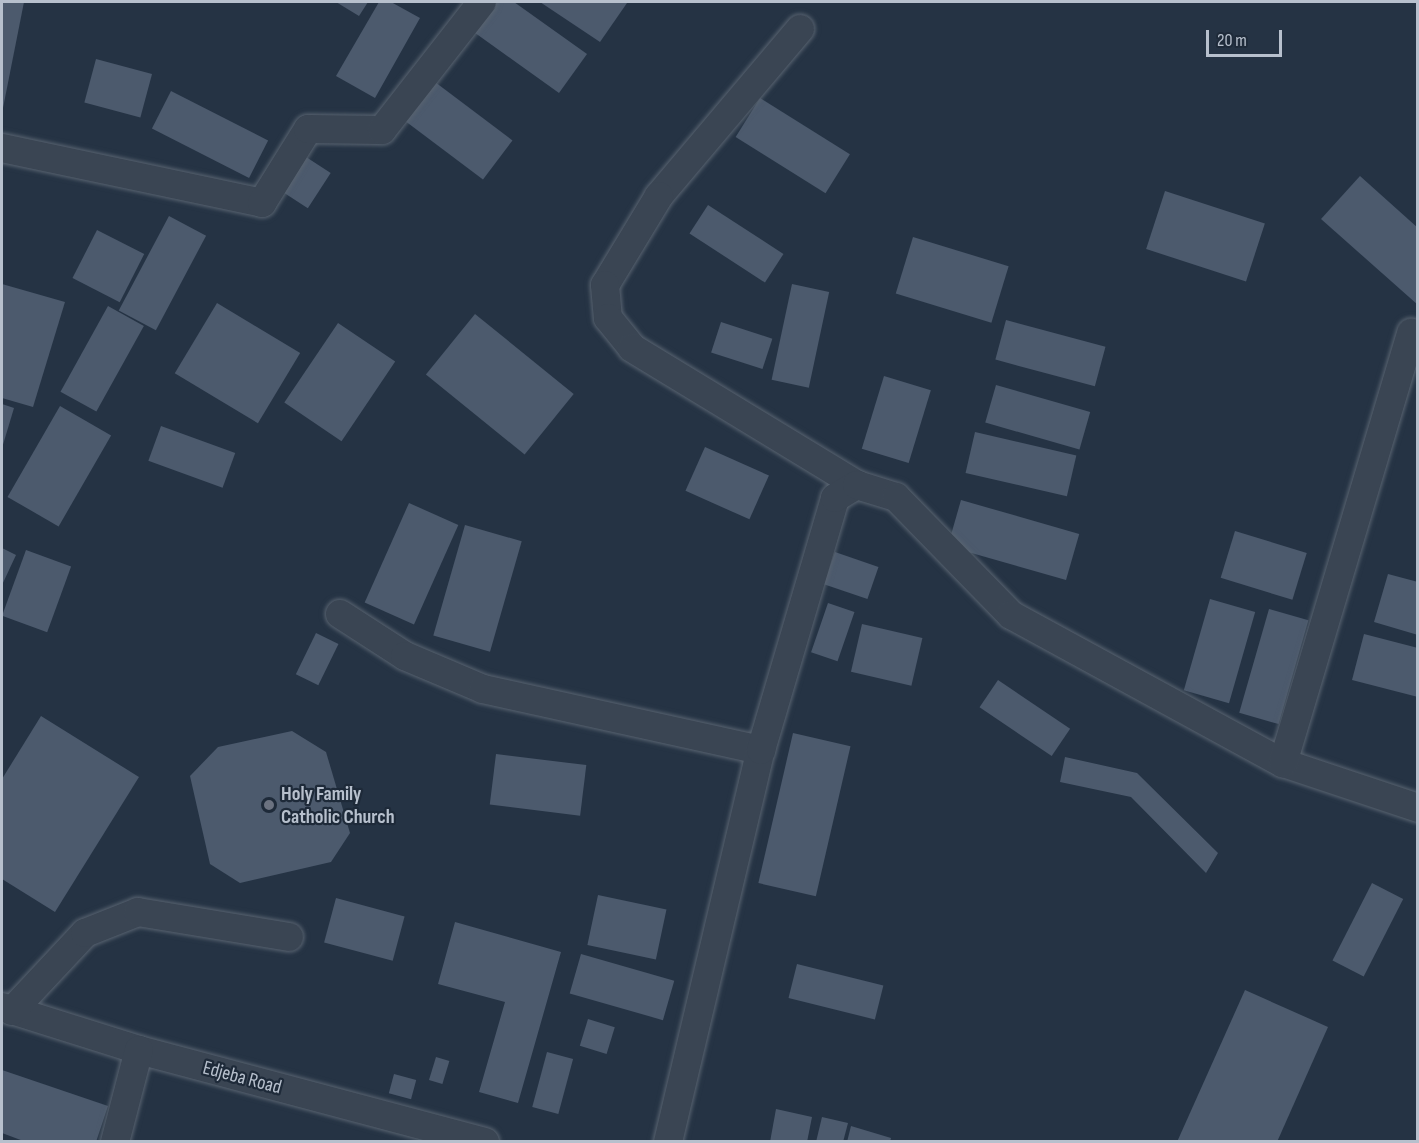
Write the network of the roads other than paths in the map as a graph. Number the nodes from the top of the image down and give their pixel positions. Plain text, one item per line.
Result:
1 (482, 2) edge
2 (800, 29) dead end
3 (2, 148) edge
4 (1411, 333) dead end
5 (857, 485) junction
6 (340, 614) dead end
7 (761, 750) junction
8 (1284, 763) junction
9 (1418, 808) edge
10 (289, 937) dead end
11 (7, 1009) edge
12 (139, 1050) junction
13 (115, 1142) edge
14 (485, 1142) edge
15 (668, 1142) edge

1 - 3 street
2 - 5 street
4 - 8 street
5 - 7 street
5 - 8 street
6 - 7 street
7 - 15 street
8 - 9 street
10 - 11 street
11 - 12 street, Edjeba Road
12 - 13 street
12 - 14 street, Edjeba Road

